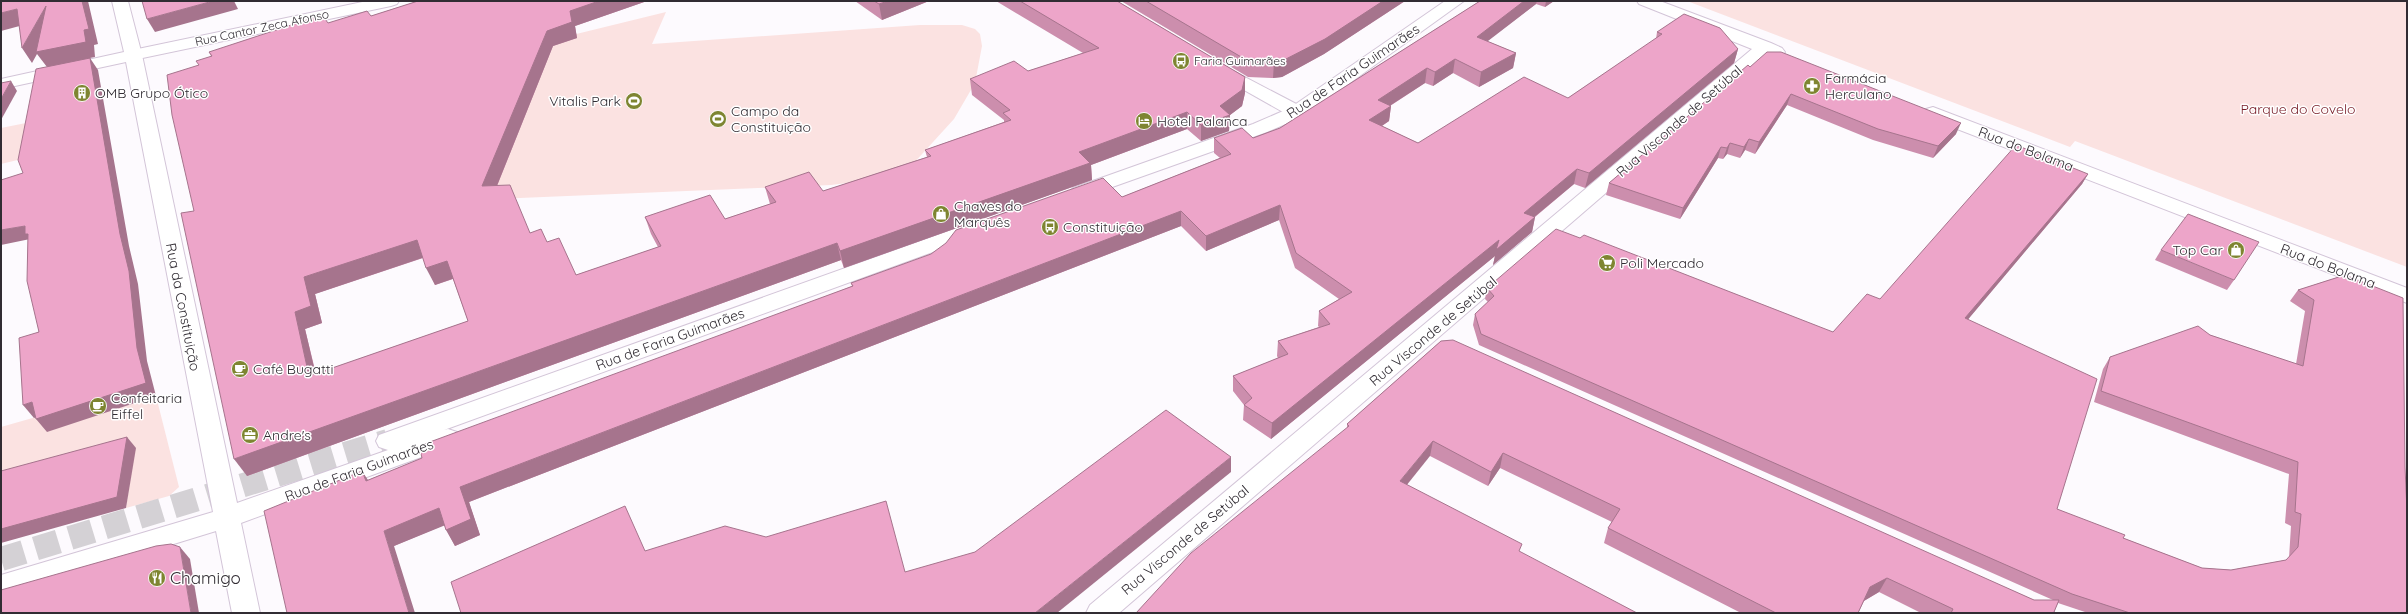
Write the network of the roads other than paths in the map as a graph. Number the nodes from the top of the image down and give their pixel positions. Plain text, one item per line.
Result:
1 (120, 1) edge
2 (391, 1) edge
3 (1456, 1) edge
4 (1645, 1) edge
5 (1765, 47) junction
6 (133, 55) junction
7 (1794, 59) edge
8 (1206, 61) edge
9 (1, 84) edge
10 (1920, 108) edge
11 (1297, 112) junction
12 (1065, 197) edge
13 (998, 221) edge
14 (953, 237) junction
15 (2407, 296) edge
16 (388, 441) tunnel mouth
17 (225, 518) junction
18 (1, 586) edge
19 (246, 613) edge
20 (1100, 613) edge

1 - 6 main road, Rua da Constituição
2 - 6 main road, Rua Cantor Zeca Afonso
3 - 11 main road, Rua de Faria Guimarães
4 - 5 main road
5 - 7 main road
5 - 20 main road, Rua Visconde de Setúbal
6 - 9 main road, Rua Cantor Zeca Afonso
6 - 17 main road, Rua da Constituição
8 - 11 main road
10 - 15 main road, Rua do Bolama
11 - 12 main road, Rua de Faria Guimarães
13 - 14 main road, Rua de Faria Guimarães
14 - 16 main road, Rua de Faria Guimarães
14 - 17 main road, Rua de Faria Guimarães
17 - 18 main road, Rua de Faria Guimarães
17 - 19 main road, Rua da Constituição

